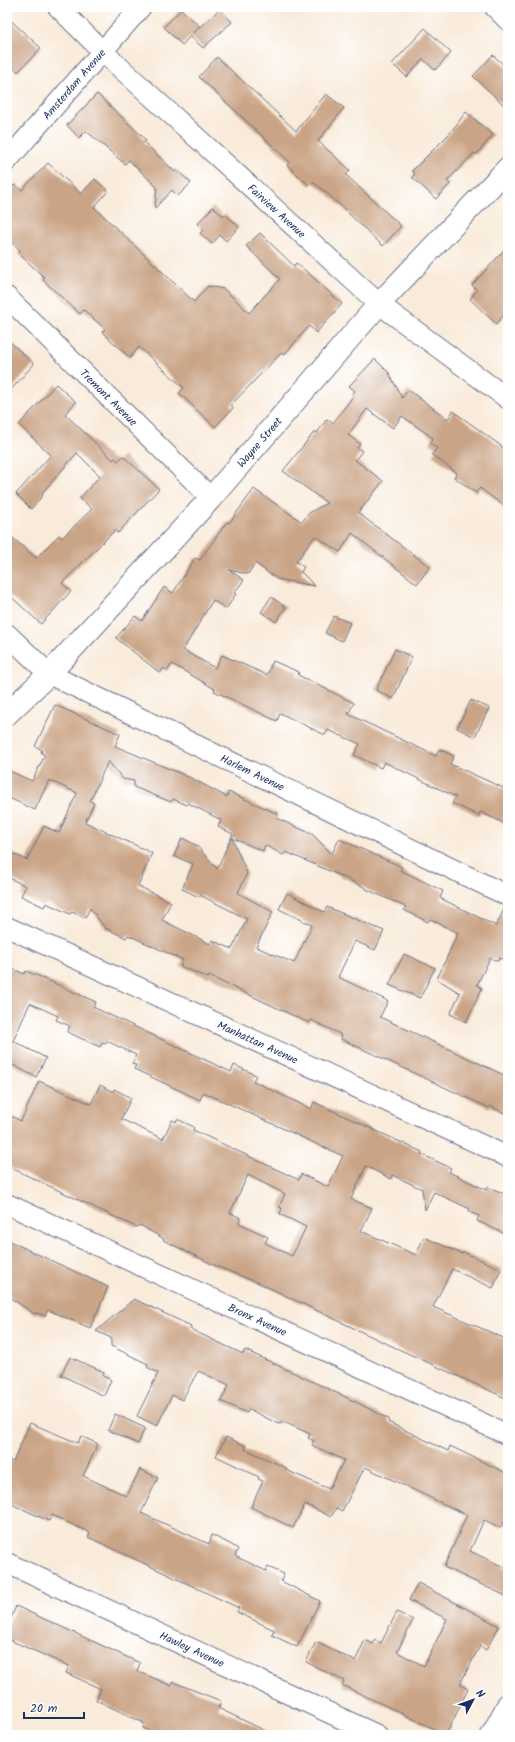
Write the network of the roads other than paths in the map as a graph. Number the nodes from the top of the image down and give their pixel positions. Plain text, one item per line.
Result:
1 (58, 7) edge
2 (141, 7) edge
3 (496, 7) edge
4 (508, 19) edge
5 (103, 52) junction
6 (7, 161) edge
7 (508, 168) edge
8 (7, 298) edge
9 (379, 304) junction
10 (508, 399) edge
11 (211, 498) junction
12 (7, 634) edge
13 (49, 674) junction
14 (7, 714) edge
15 (508, 896) edge
16 (7, 927) edge
17 (508, 1157) edge
18 (7, 1204) edge
19 (508, 1435) edge
20 (7, 1563) edge
21 (508, 1703) edge
22 (377, 1735) edge
23 (490, 1735) edge

1 - 5 street, Fairview Avenue
2 - 5 street, Amsterdam Avenue
3 - 4 street
5 - 6 street, Amsterdam Avenue
5 - 9 street, Fairview Avenue
7 - 9 street, Wayne Street
8 - 11 street, Tremont Avenue
9 - 10 street, Fairview Avenue
9 - 11 street, Wayne Street
11 - 13 street, Wayne Street
12 - 13 street, Harlem Avenue
13 - 14 street, Wayne Street
13 - 15 street, Harlem Avenue
16 - 17 street, Manhattan Avenue
18 - 19 street, Bronx Avenue
20 - 22 street, Hawley Avenue
21 - 23 street

